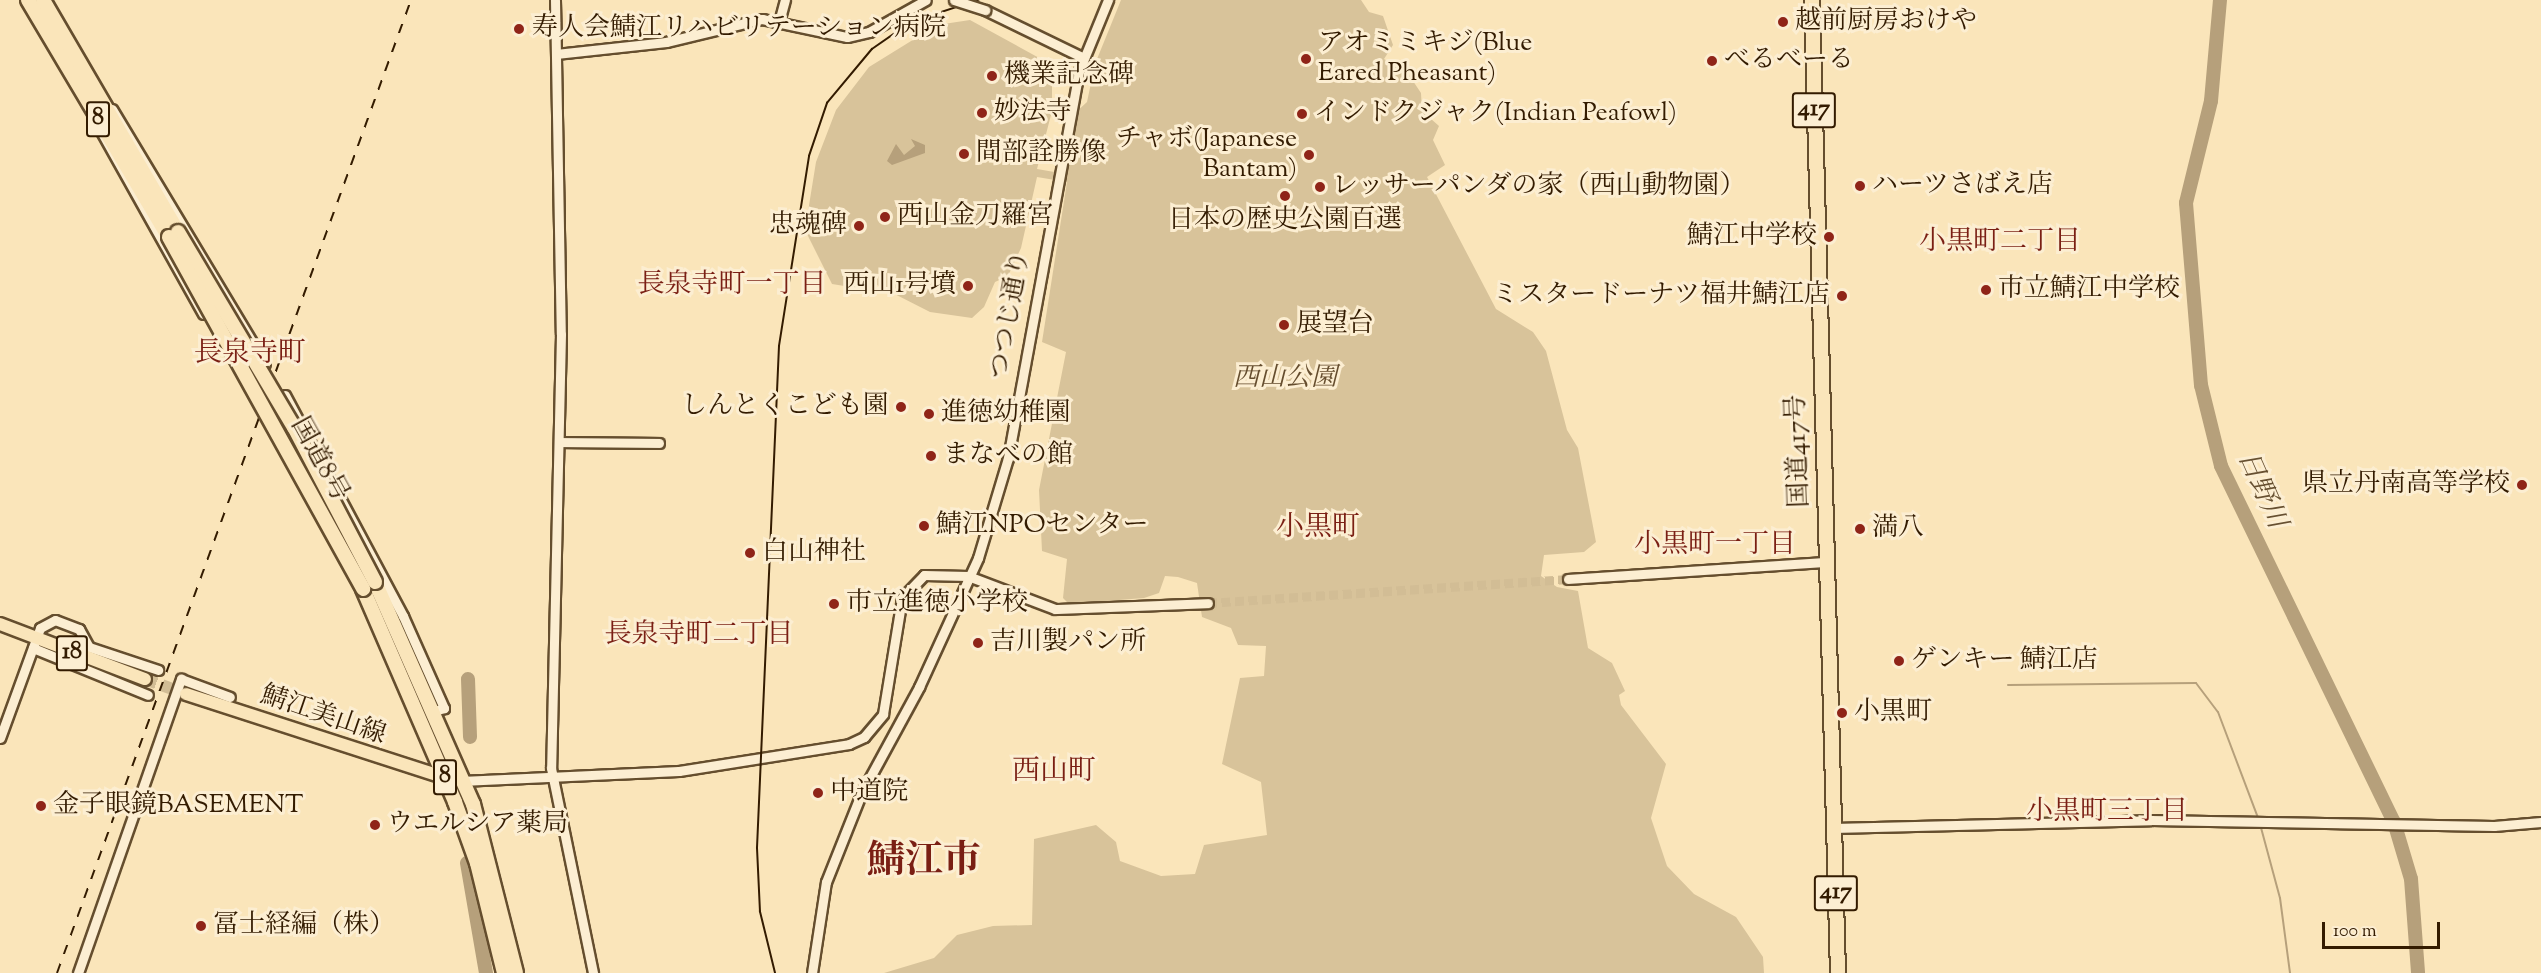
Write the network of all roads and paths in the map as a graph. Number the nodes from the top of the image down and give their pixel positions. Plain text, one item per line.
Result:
1 (28, 0) edge
2 (43, 0) edge
3 (555, 0) edge
4 (785, 0) edge
5 (926, 0) edge
6 (954, 0) edge
7 (1108, 0) edge
8 (1812, 0) edge
9 (779, 22) junction
10 (556, 54) junction
11 (1082, 57) junction
12 (91, 95) junction
13 (203, 314) dead end
14 (220, 316) dead end
15 (244, 357) tunnel mouth
16 (266, 364) dead end
17 (285, 395) dead end
18 (287, 431) tunnel mouth
19 (272, 433) dead end
20 (559, 442) junction
21 (659, 442) dead end
22 (310, 471) dead end
23 (1827, 562) junction
24 (968, 576) junction
25 (1568, 579) tunnel mouth
26 (369, 586) junction
27 (1209, 603) tunnel mouth
28 (0, 624) edge
29 (35, 644) junction
30 (158, 670) dead end
31 (145, 679) tunnel mouth
32 (186, 694) tunnel mouth
33 (148, 695) dead end
34 (230, 697) dead end
35 (435, 711) junction
36 (424, 723) junction
37 (0, 738) edge
38 (446, 778) junction
39 (552, 780) junction
40 (465, 782) junction
41 (2541, 822) edge
42 (1833, 828) junction
43 (78, 973) edge
44 (504, 973) edge
45 (516, 973) edge
46 (593, 973) edge
47 (812, 973) edge
48 (1838, 973) edge

1 - 12 highway, 国道8号 / 8
2 - 12 highway, 国道8号 / 8
3 - 10 street
4 - 9 street
5 - 9 street
6 - 11 street, bridge
7 - 11 street
8 - 23 highway, 国道417号 / 417
9 - 10 street
10 - 20 street
11 - 24 street, つつじ通り
12 - 13 street
12 - 16 street
12 - 26 highway, 国道8号 / 8, bridge
14 - 15 street
17 - 35 street
18 - 22 street
19 - 36 street
20 - 21 street
20 - 39 street
23 - 25 street
23 - 42 highway, 国道417号 / 417
24 - 27 street
24 - 39 street
24 - 47 street, つつじ通り
26 - 35 highway, 国道8号 / 8
26 - 36 highway, 国道8号 / 8
28 - 29 main road, 18
29 - 30 street
29 - 31 main road, 18
29 - 33 street
29 - 37 street
32 - 38 main road, 鯖江美山線
34 - 43 street
35 - 40 highway, 国道8号 / 8
36 - 38 highway, 国道8号 / 8
38 - 40 street
38 - 44 highway, 国道8号 / 8
39 - 40 street
39 - 46 street
40 - 45 highway, 国道8号 / 8
41 - 42 street
42 - 48 highway, 国道417号 / 417

